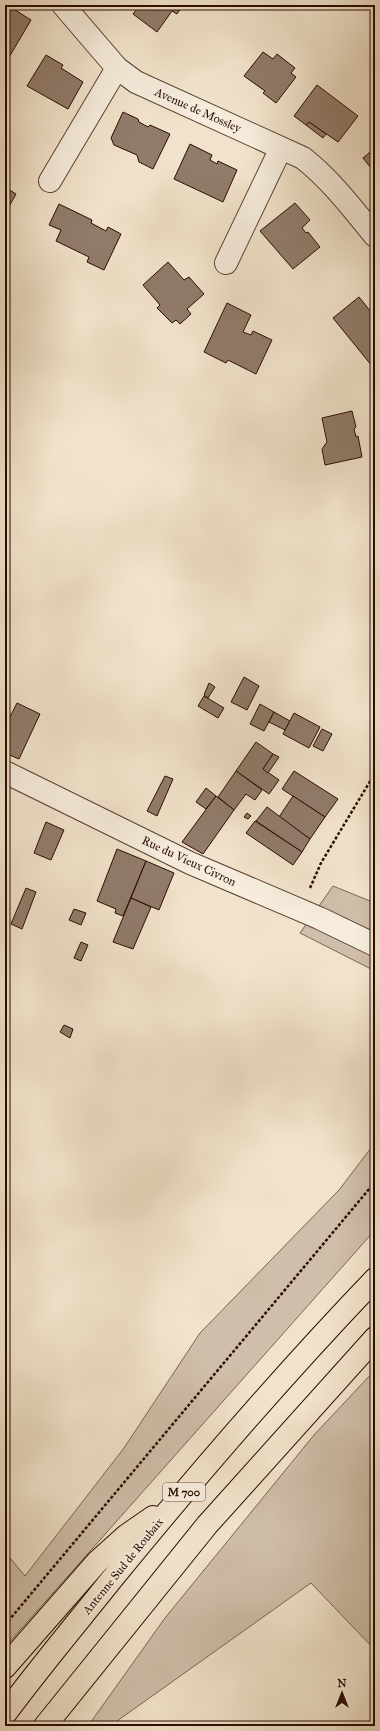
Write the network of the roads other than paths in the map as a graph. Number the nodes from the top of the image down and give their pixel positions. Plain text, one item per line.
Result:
1 (63, 5) edge
2 (117, 68) junction
3 (281, 148) junction
4 (50, 181) dead end
5 (375, 236) edge
6 (226, 263) dead end
7 (5, 772) edge
8 (375, 945) edge
9 (375, 1279) edge
10 (375, 1338) edge
11 (177, 1501) junction
12 (5, 1667) edge
13 (5, 1714) edge
14 (45, 1726) edge

1 - 2 street, Avenue de Mossley
2 - 3 street, Avenue de Mossley
2 - 4 street
3 - 5 street, Avenue de Mossley
3 - 6 street
7 - 8 street, Rue du Vieux Civron
9 - 11 highway, Antenne Sud de Roubaix / M 700
10 - 14 highway, M 700
11 - 12 highway
11 - 13 highway, Antenne Sud de Roubaix / M 700

